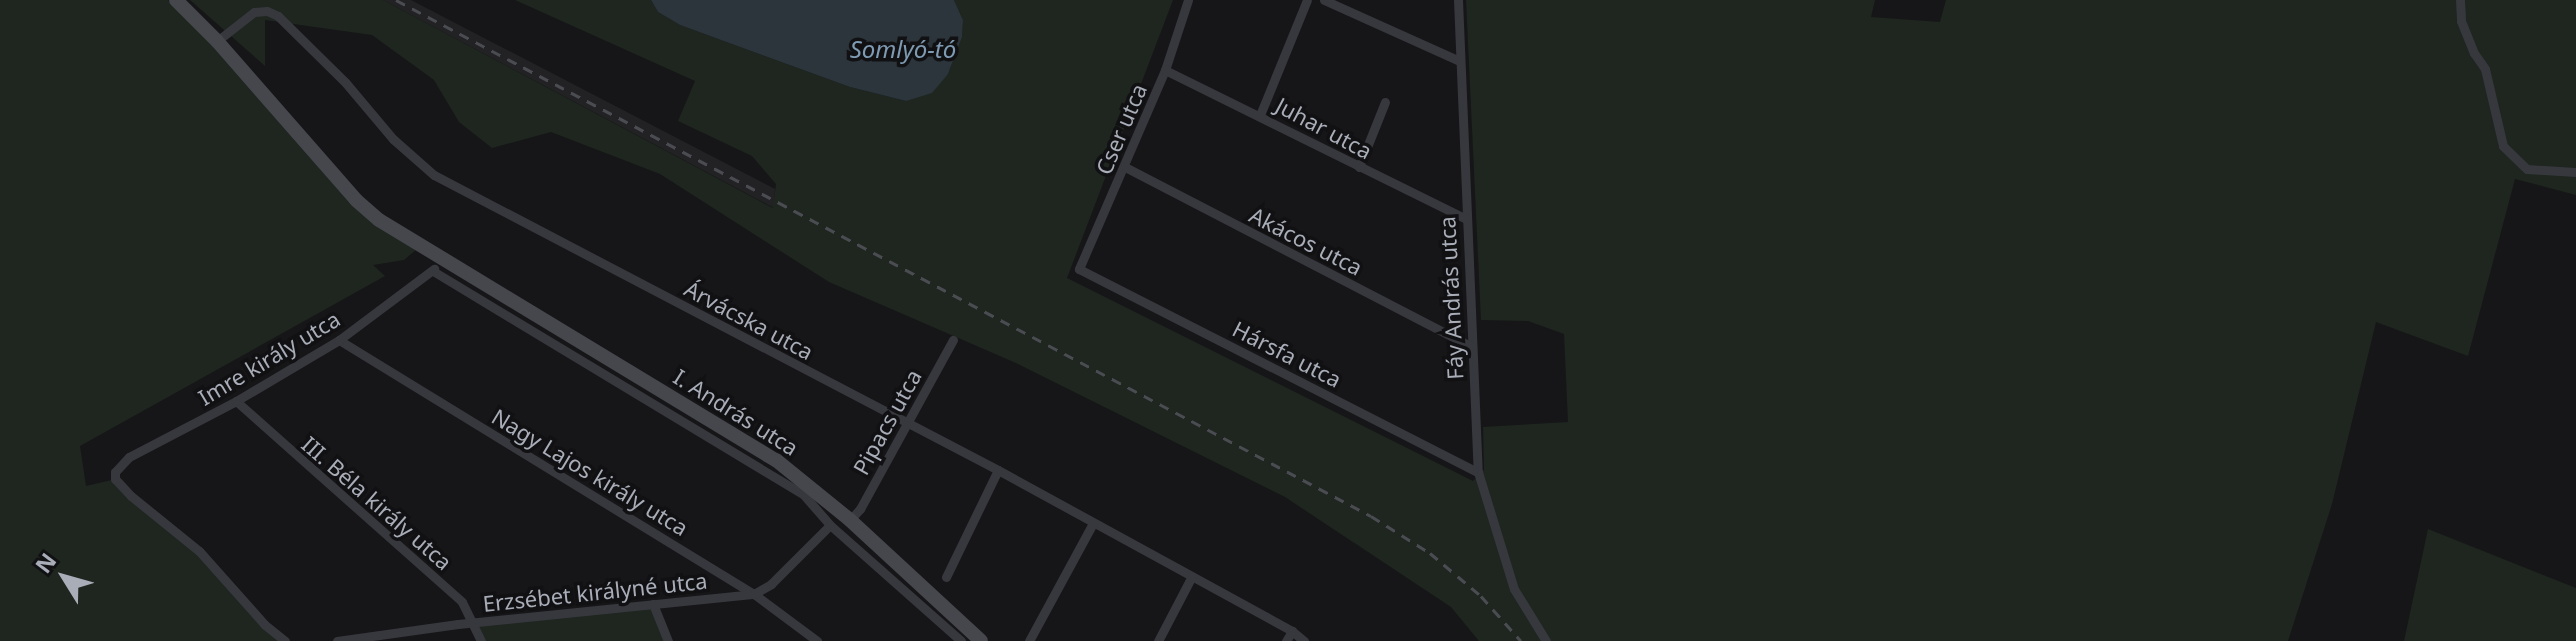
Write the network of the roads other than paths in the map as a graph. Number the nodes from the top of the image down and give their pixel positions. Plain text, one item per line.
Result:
1 (176, 0) edge
2 (1188, 0) edge
3 (1307, 0) edge
4 (1324, 0) edge
5 (1458, 0) edge
6 (2460, 3) edge
7 (217, 41) junction
8 (1460, 61) junction
9 (1165, 70) junction
10 (1385, 102) dead end
11 (1260, 115) junction
12 (1125, 167) junction
13 (1359, 167) junction
14 (2576, 172) edge
15 (1465, 218) junction
16 (436, 265) junction
17 (1079, 269) joint
18 (339, 340) junction
19 (953, 340) dead end
20 (1471, 346) junction
21 (236, 401) junction
22 (906, 424) junction
23 (998, 470) junction
24 (1478, 472) junction
25 (850, 520) junction
26 (1093, 523) junction
27 (830, 525) junction
28 (1192, 576) junction
29 (946, 577) dead end
30 (754, 594) junction
31 (653, 604) junction
32 (473, 622) junction
33 (1292, 631) junction
34 (285, 641) edge
35 (337, 641) edge
36 (481, 641) edge
37 (668, 641) edge
38 (817, 641) edge
39 (961, 641) edge
40 (981, 641) edge
41 (1029, 641) edge
42 (1158, 641) edge
43 (1286, 641) edge
44 (1304, 641) edge
45 (1546, 641) edge

1 - 7 main road
2 - 9 street, Cser utca
3 - 11 street
4 - 8 street
5 - 8 street, Fáy András utca
6 - 14 street
7 - 16 main road
7 - 22 street, Árvácska utca
8 - 15 street, Fáy András utca
9 - 11 street, Juhar utca
9 - 12 street, Cser utca
10 - 13 street
11 - 13 street, Juhar utca
12 - 17 street, Cser utca
12 - 20 street, Akácos utca
13 - 15 street, Juhar utca
15 - 20 street, Fáy András utca
16 - 18 street, Imre király utca
16 - 25 main road, I. András utca
16 - 27 street, I. András utca
17 - 24 street, Hársfa utca
18 - 21 street, Imre király utca
18 - 30 street, Nagy Lajos király utca
19 - 22 street, Pipacs utca
20 - 24 street, Fáy András utca
21 - 32 street, III. Béla király utca
21 - 34 street, Imre király utca
22 - 23 street, Árvácska utca
22 - 25 street, Pipacs utca
23 - 26 street, Árvácska utca
23 - 29 street
24 - 45 street, Fáy András utca
25 - 40 main road, I. András utca
26 - 28 street, Árvácska utca
26 - 41 street
27 - 30 street
27 - 39 street, I. András utca
28 - 33 street, Árvácska utca
28 - 42 street
30 - 31 street, Erzsébet királyné utca
30 - 38 street, Nagy Lajos király utca
31 - 32 street, Erzsébet királyné utca
31 - 37 street
32 - 35 street, Erzsébet királyné utca
32 - 36 street, III. Béla király utca
33 - 43 street
33 - 44 street, Árvácska utca

